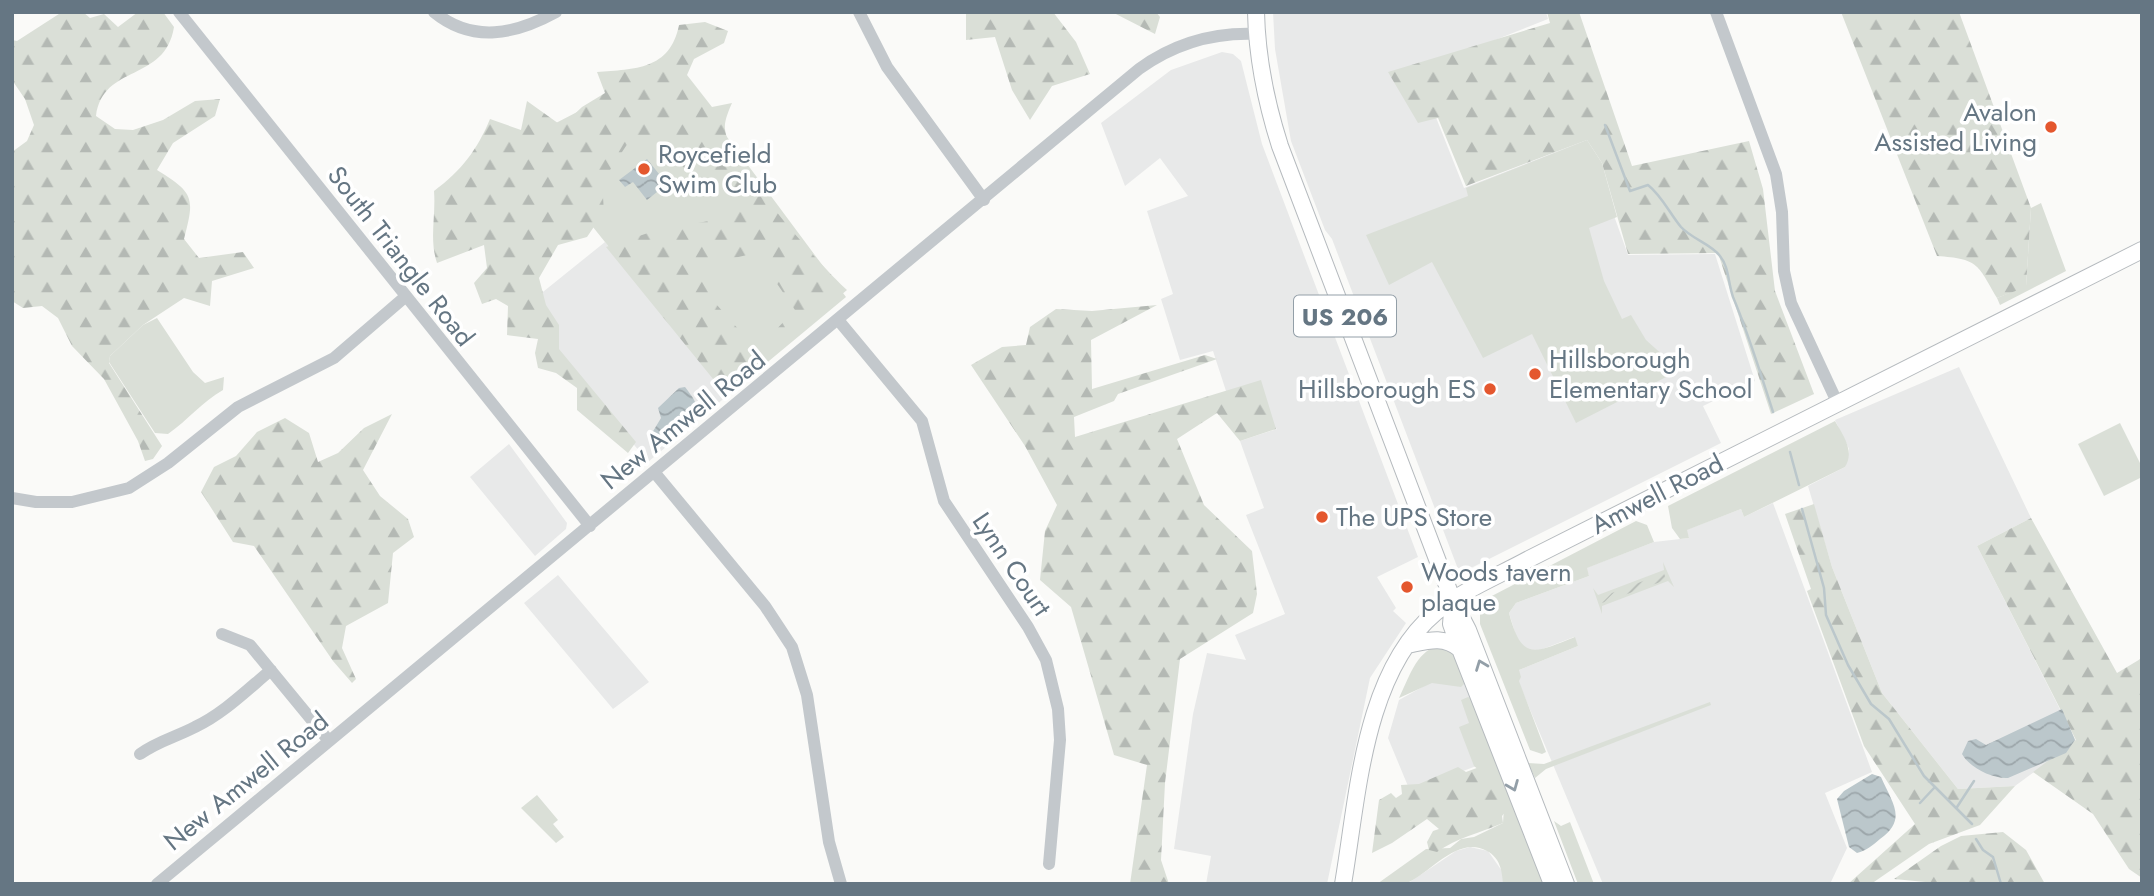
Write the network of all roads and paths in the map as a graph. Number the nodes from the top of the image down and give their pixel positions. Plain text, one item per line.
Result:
1 (179, 12) edge
2 (434, 12) edge
3 (556, 12) edge
4 (859, 12) edge
5 (1256, 12) edge
6 (1716, 12) edge
7 (1257, 34) junction
8 (984, 200) junction
9 (2142, 250) edge
10 (405, 297) junction
11 (839, 321) junction
12 (1837, 402) junction
13 (655, 473) junction
14 (12, 498) edge
15 (590, 526) junction
16 (1453, 601) junction
17 (222, 634) dead end
18 (1407, 645) junction
19 (1460, 649) junction
20 (271, 670) junction
21 (329, 741) junction
22 (140, 754) dead end
23 (1049, 864) dead end
24 (157, 884) edge
25 (841, 884) edge
26 (1343, 884) edge
27 (1552, 884) edge
28 (1566, 884) edge

1 - 10 street, South Triangle Road
2 - 3 street
4 - 8 street
5 - 7 main road, US 206
6 - 12 street
7 - 8 street, New Amwell Road
7 - 16 main road, US 206
8 - 11 street, New Amwell Road
9 - 12 main road, Amwell Road
10 - 14 street
10 - 15 street, South Triangle Road
11 - 13 street, New Amwell Road
11 - 23 street, Lynn Court
12 - 16 main road, Amwell Road
13 - 15 street, New Amwell Road
13 - 25 street
15 - 21 street, New Amwell Road
16 - 18 main road, Amwell Road
16 - 19 main road, US 206
28 -> 16 main road, US 206
17 - 20 street
18 - 19 main road
18 - 26 main road, Amwell Road
19 -> 27 main road, US 206
20 - 21 street
20 - 22 street
21 - 24 street, New Amwell Road

